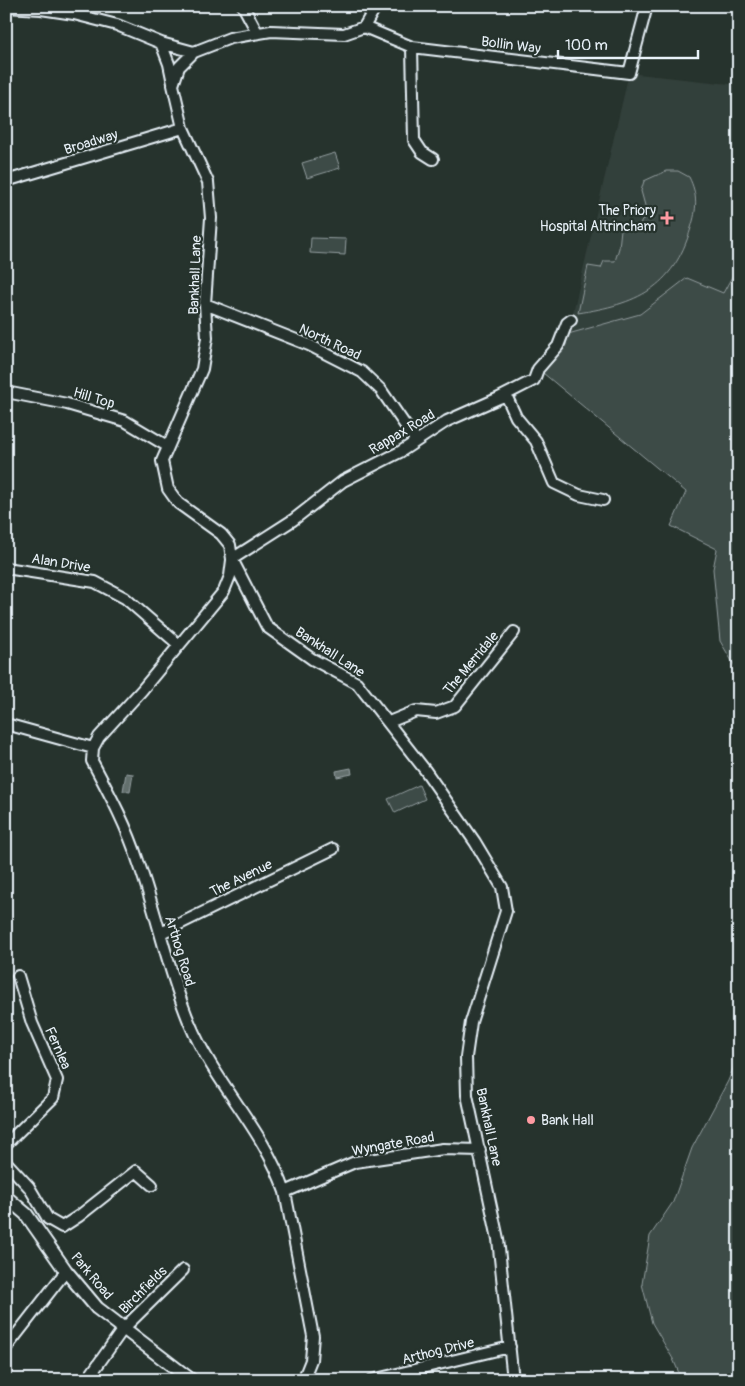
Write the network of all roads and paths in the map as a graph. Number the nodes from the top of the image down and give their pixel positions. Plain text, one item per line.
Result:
1 (243, 6) edge
2 (376, 6) edge
3 (647, 6) edge
4 (6, 7) edge
5 (364, 27) junction
6 (257, 32) junction
7 (161, 43) junction
8 (412, 46) junction
9 (194, 52) junction
10 (174, 85) junction
11 (183, 128) junction
12 (433, 159) dead end
13 (6, 181) edge
14 (205, 304) junction
15 (571, 320) dead end
16 (6, 392) edge
17 (506, 395) junction
18 (416, 442) junction
19 (167, 446) junction
20 (603, 500) dead end
21 (232, 559) junction
22 (6, 568) edge
23 (514, 632) dead end
24 (180, 644) junction
25 (389, 722) junction
26 (6, 724) edge
27 (93, 748) junction
28 (333, 849) dead end
29 (161, 933) junction
30 (18, 976) dead end
31 (6, 1144) edge
32 (480, 1150) junction
33 (6, 1162) edge
34 (152, 1185) dead end
35 (285, 1192) junction
36 (6, 1197) edge
37 (183, 1270) dead end
38 (66, 1271) junction
39 (123, 1329) junction
40 (510, 1347) junction
41 (6, 1348) edge
42 (87, 1380) edge
43 (191, 1380) edge
44 (303, 1380) edge
45 (372, 1380) edge
46 (513, 1380) edge

1 - 6 street
2 - 5 street
3 - 8 street, Bollin Way
4 - 7 street
5 - 6 street
5 - 8 street, Bollin Way
6 - 9 street
7 - 9 street
7 - 10 street, Bankhall Lane
8 - 12 street
9 - 10 street
10 - 11 street, Bankhall Lane
11 - 13 street, Broadway
11 - 14 street, Bankhall Lane
14 - 18 street, North Road
14 - 19 street, Bankhall Lane
15 - 17 street, Rappax Road
16 - 19 street, Hill Top
17 - 18 street, Rappax Road
17 - 20 street
18 - 21 street, Rappax Road
19 - 21 street, Bankhall Lane
21 - 24 street
21 - 25 street, Bankhall Lane
22 - 24 street, Alan Drive
23 - 25 street, The Merridale
24 - 27 street
25 - 32 street, Bankhall Lane
26 - 27 street
27 - 29 street, Arthog Road
28 - 29 street, The Avenue
29 - 35 street, Arthog Road
30 - 31 street, Fernlea
32 - 35 street, Wyngate Road
32 - 40 street, Bankhall Lane
33 - 34 street
35 - 44 street, Arthog Road
36 - 38 main road, Park Road
37 - 39 street, Birchfields
38 - 39 main road, Park Road
38 - 41 street
39 - 42 street, Birchfields
39 - 43 main road, Park Road
40 - 45 street, Arthog Drive
40 - 46 street, Bankhall Lane

